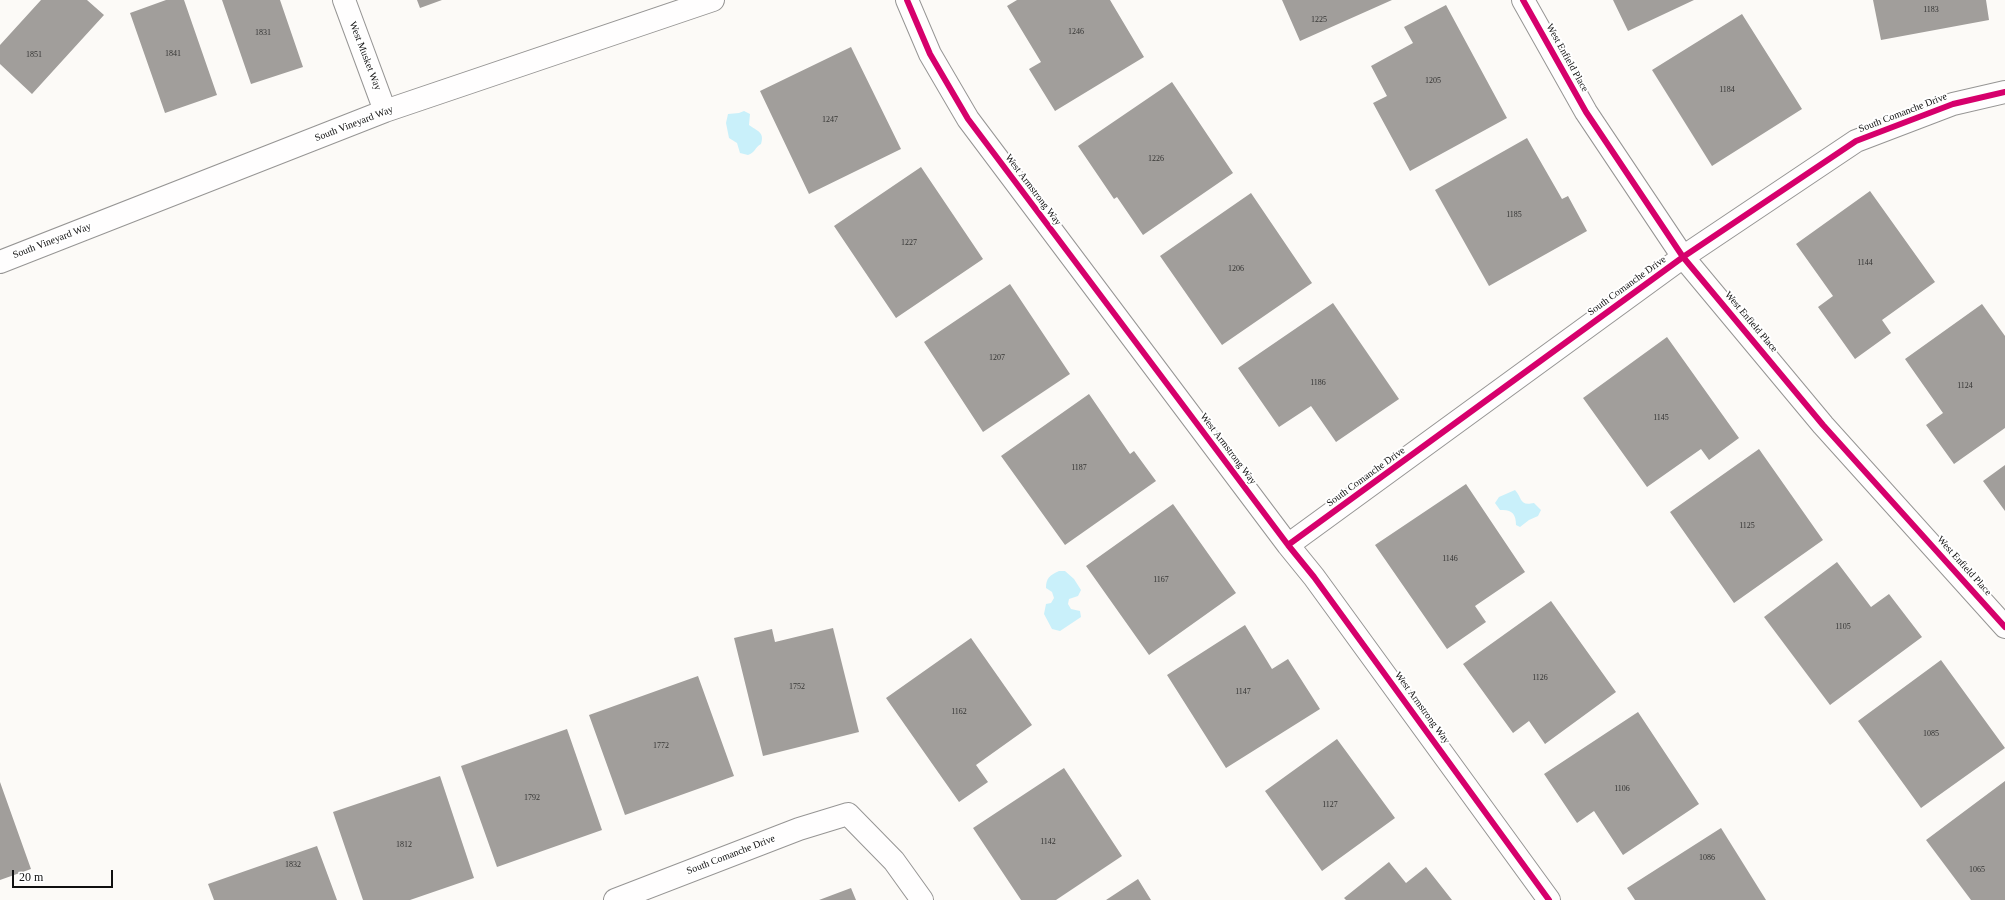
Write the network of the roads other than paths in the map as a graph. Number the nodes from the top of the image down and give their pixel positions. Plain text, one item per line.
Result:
1 (344, 0) edge
2 (713, 0) edge
3 (907, 0) edge
4 (1523, 0) edge
5 (2005, 92) edge
6 (385, 111) junction
7 (1684, 257) junction
8 (0, 262) edge
9 (1288, 545) junction
10 (2005, 627) edge
11 (615, 900) edge
12 (922, 900) edge
13 (1549, 900) edge

1 - 6 street, West Musket Way
2 - 6 street, South Vineyard Way
3 - 9 street, West Armstrong Way
4 - 7 street, West Enfield Place
5 - 7 street, South Comanche Drive
6 - 8 street, South Vineyard Way
7 - 9 street, South Comanche Drive
7 - 10 street, West Enfield Place
9 - 13 street, West Armstrong Way
11 - 12 street, South Comanche Drive

